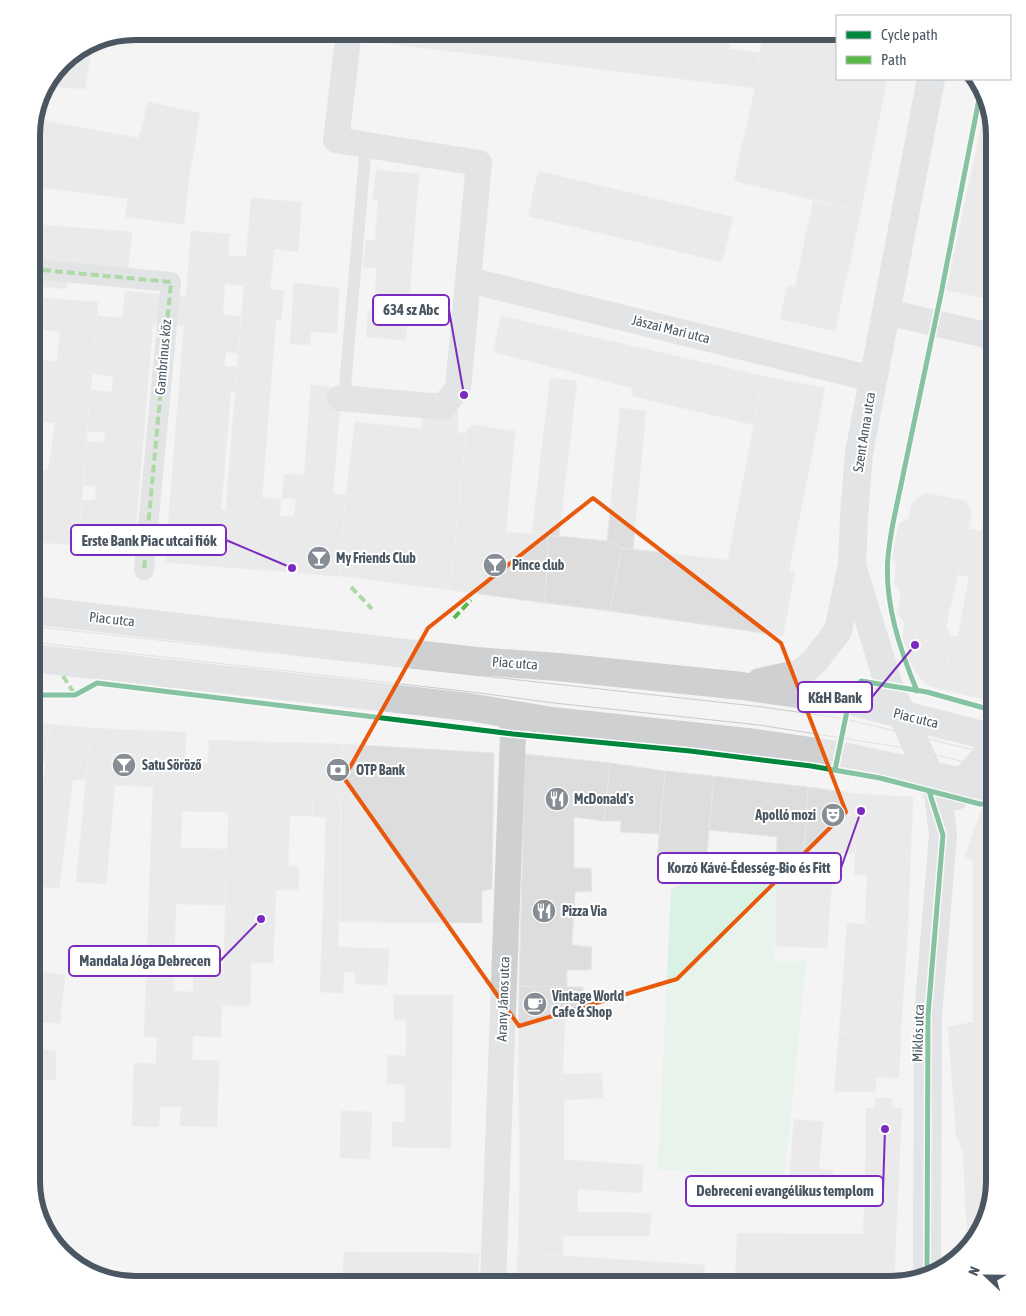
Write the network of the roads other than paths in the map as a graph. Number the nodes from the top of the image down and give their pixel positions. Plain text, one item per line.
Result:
1 (348, 40) edge
2 (931, 80) edge
3 (366, 144) junction
4 (40, 271) edge
5 (469, 280) junction
6 (887, 312) junction
7 (986, 335) edge
8 (873, 379) junction
9 (342, 398) joint
10 (852, 565) junction
11 (144, 570) dead end
12 (40, 611) edge
13 (40, 659) edge
14 (742, 686) junction
15 (512, 714) junction
16 (902, 715) junction
17 (986, 736) edge
18 (986, 757) edge
19 (931, 775) junction
20 (963, 782) junction
21 (986, 787) edge
22 (943, 835) junction
23 (927, 1269) edge
24 (493, 1276) edge

1 - 3 street
2 - 6 street, Szent Anna utca
3 - 5 street
3 - 9 lane
4 - 11 street, Gambrinus köz
5 - 8 street, Jászai Mari utca
5 - 9 street
6 - 7 street
6 - 8 street, Szent Anna utca
8 - 10 street, Szent Anna utca
10 - 14 street
10 - 16 street, Szent Anna utca
12 - 14 street, Piac utca
13 - 15 street
14 - 16 street, Piac utca
15 - 19 street
15 - 24 street, Arany János utca
16 - 17 street, Piac utca
16 - 19 street, Szent Anna utca
18 - 20 street
19 - 20 street
19 - 22 street, Miklós utca
20 - 21 street
20 - 22 street
22 - 23 street, Miklós utca

